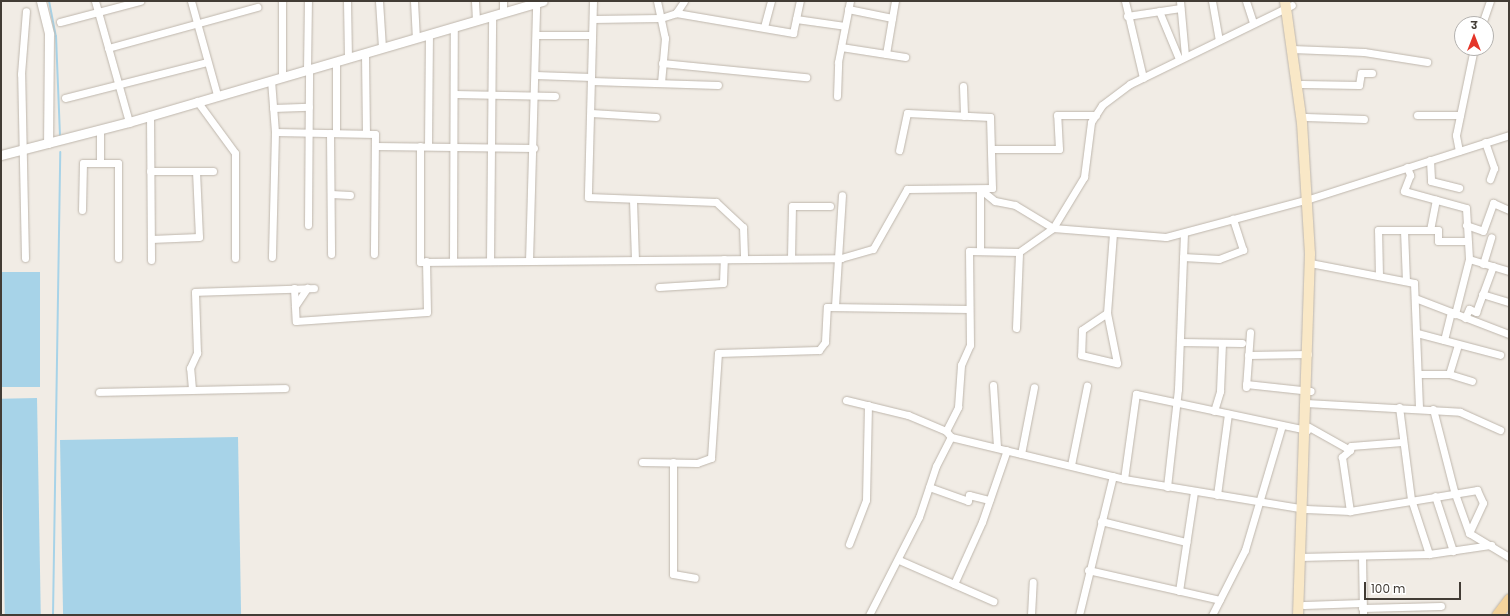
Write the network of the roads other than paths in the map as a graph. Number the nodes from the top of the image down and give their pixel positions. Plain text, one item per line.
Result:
1 (41, 1) edge
2 (95, 1) edge
3 (140, 1) edge
4 (191, 1) edge
5 (282, 1) edge
6 (308, 1) edge
7 (347, 1) edge
8 (380, 1) edge
9 (414, 1) edge
10 (475, 1) edge
11 (503, 1) edge
12 (593, 1) edge
13 (658, 1) edge
14 (684, 1) edge
15 (772, 1) edge
16 (800, 1) edge
17 (850, 1) edge
18 (895, 1) edge
19 (1125, 1) edge
20 (1212, 1) edge
21 (1246, 1) edge
22 (1490, 1) edge
23 (540, 2) edge
24 (1289, 3) edge
25 (1180, 5) edge
26 (257, 7) dead end
27 (848, 9) junction
28 (26, 11) dead end
29 (1158, 11) junction
30 (503, 12) junction
31 (676, 13) junction
32 (99, 14) junction
33 (492, 16) junction
34 (1127, 16) junction
35 (1485, 16) edge
36 (661, 18) junction
37 (892, 18) junction
38 (593, 19) junction
39 (796, 19) junction
40 (476, 21) junction
41 (60, 22) dead end
42 (1253, 22) junction
43 (197, 23) junction
44 (845, 26) junction
45 (764, 27) junction
46 (454, 28) junction
47 (592, 34) junction
48 (429, 35) junction
49 (536, 35) junction
50 (416, 38) junction
51 (1219, 39) junction
52 (841, 47) junction
53 (108, 48) junction
54 (382, 48) junction
55 (1295, 50) junction
56 (365, 54) junction
57 (886, 54) junction
58 (1472, 56) edge
59 (905, 57) dead end
60 (348, 58) junction
61 (1182, 58) junction
62 (207, 62) junction
63 (336, 62) junction
64 (1427, 62) dead end
65 (662, 63) junction
66 (308, 69) junction
67 (1372, 73) dead end
68 (535, 75) junction
69 (282, 77) junction
70 (806, 77) dead end
71 (1143, 78) junction
72 (591, 79) junction
73 (271, 80) junction
74 (661, 83) junction
75 (1302, 84) junction
76 (118, 85) junction
77 (718, 85) dead end
78 (963, 86) dead end
79 (454, 94) junction
80 (217, 95) junction
81 (493, 95) junction
82 (535, 96) junction
83 (555, 96) dead end
84 (837, 96) dead end
85 (65, 98) dead end
86 (197, 101) junction
87 (308, 107) junction
88 (273, 108) junction
89 (591, 113) junction
90 (150, 115) junction
91 (1096, 115) junction
92 (1417, 115) dead end
93 (1460, 115) junction
94 (964, 116) junction
95 (656, 117) dead end
96 (1306, 117) junction
97 (1364, 119) dead end
98 (129, 122) junction
99 (100, 129) junction
100 (275, 132) junction
101 (366, 132) junction
102 (1508, 132) edge
103 (309, 133) junction
104 (333, 133) junction
105 (1485, 142) junction
106 (48, 143) junction
107 (375, 146) junction
108 (420, 146) junction
109 (428, 146) junction
110 (454, 146) junction
111 (493, 148) junction
112 (534, 148) junction
113 (991, 149) junction
114 (21, 150) junction
115 (899, 150) dead end
116 (1459, 150) junction
117 (1, 155) edge
118 (1430, 160) junction
119 (100, 163) junction
120 (1407, 167) junction
121 (150, 171) junction
122 (196, 171) junction
123 (213, 171) dead end
124 (1490, 180) dead end
125 (980, 188) junction
126 (1459, 188) dead end
127 (331, 194) junction
128 (350, 195) dead end
129 (842, 195) dead end
130 (1312, 198) junction
131 (633, 200) junction
132 (1436, 200) junction
133 (830, 206) dead end
134 (82, 210) dead end
135 (1509, 210) edge
136 (1233, 219) junction
137 (308, 225) dead end
138 (1466, 225) junction
139 (1054, 228) junction
140 (1404, 230) junction
141 (1430, 230) junction
142 (1113, 232) junction
143 (1184, 233) junction
144 (1492, 237) dead end
145 (151, 239) junction
146 (1467, 240) junction
147 (980, 251) junction
148 (1019, 252) junction
149 (331, 254) dead end
150 (374, 254) dead end
151 (272, 257) dead end
152 (25, 258) dead end
153 (118, 258) dead end
154 (235, 258) dead end
155 (744, 258) junction
156 (791, 258) junction
157 (841, 258) junction
158 (1183, 258) junction
159 (635, 259) junction
160 (724, 259) junction
161 (1468, 259) junction
162 (151, 260) dead end
163 (529, 260) junction
164 (453, 261) junction
165 (490, 261) junction
166 (426, 262) junction
167 (1312, 264) junction
168 (1483, 264) junction
169 (1493, 266) junction
170 (1509, 271) edge
171 (1379, 276) junction
172 (1406, 282) junction
173 (659, 287) dead end
174 (294, 288) junction
175 (1482, 294) junction
176 (1415, 298) junction
177 (1509, 302) edge
178 (295, 306) junction
179 (835, 306) junction
180 (969, 308) junction
181 (1107, 313) junction
182 (1453, 313) junction
183 (1465, 318) junction
184 (1016, 328) dead end
185 (1250, 332) dead end
186 (1417, 333) junction
187 (1509, 334) edge
188 (1444, 340) junction
189 (1180, 342) junction
190 (1222, 343) junction
191 (1242, 343) dead end
192 (1458, 344) junction
193 (1308, 354) junction
194 (1248, 355) junction
195 (1500, 355) dead end
196 (1418, 374) junction
197 (1449, 374) junction
198 (1472, 381) dead end
199 (993, 385) dead end
200 (1034, 386) dead end
201 (1087, 386) dead end
202 (285, 388) dead end
203 (192, 389) junction
204 (1308, 391) junction
205 (99, 392) dead end
206 (846, 400) dead end
207 (1176, 403) junction
208 (1308, 403) junction
209 (868, 405) junction
210 (1399, 407) junction
211 (1419, 408) junction
212 (1434, 409) junction
213 (1214, 411) junction
214 (1228, 414) junction
215 (1282, 425) junction
216 (1308, 429) junction
217 (1500, 430) dead end
218 (949, 434) junction
219 (1402, 442) junction
220 (997, 448) junction
221 (1007, 450) junction
222 (1350, 450) junction
223 (1021, 454) junction
224 (642, 462) dead end
225 (673, 462) junction
226 (1072, 465) junction
227 (1112, 476) junction
228 (1124, 479) junction
229 (929, 487) junction
230 (1167, 488) junction
231 (1454, 491) junction
232 (1194, 492) junction
233 (1217, 495) junction
234 (1435, 496) junction
235 (1411, 499) junction
236 (989, 500) junction
237 (1260, 502) junction
238 (1304, 509) junction
239 (1350, 511) junction
240 (1101, 521) junction
241 (1469, 533) junction
242 (1186, 542) junction
243 (849, 544) dead end
244 (1491, 545) junction
245 (1453, 551) junction
246 (1429, 554) junction
247 (1362, 556) junction
248 (1302, 557) junction
249 (1509, 557) edge
250 (898, 560) junction
251 (1088, 570) junction
252 (695, 578) dead end
253 (1033, 582) dead end
254 (954, 584) junction
255 (1179, 591) junction
256 (1509, 599) edge
257 (1220, 600) junction
258 (993, 601) dead end
259 (1441, 606) dead end
260 (1362, 608) edge
261 (1304, 610) edge
262 (1509, 610) edge
263 (871, 614) edge
264 (1031, 615) edge
265 (1079, 615) edge
266 (1212, 615) edge
267 (1298, 615) edge
268 (1497, 615) edge
269 (1505, 615) edge

1 - 106 street
2 - 32 street
3 - 32 street
4 - 43 street
5 - 69 street
6 - 66 street
7 - 60 street
8 - 54 street
9 - 50 street
10 - 40 street
11 - 30 street
12 - 38 street
13 - 36 street
14 - 31 street
15 - 45 street
16 - 39 street
17 - 27 street
18 - 37 street
19 - 34 street
20 - 51 street
21 - 42 street
22 - 35 street
23 - 30 street
23 - 49 street
24 - 42 street
24 - 55 main road
25 - 29 street
25 - 61 street
26 - 43 street
27 - 37 street
27 - 44 street
28 - 114 street
29 - 34 street
29 - 61 street
30 - 33 street
31 - 36 street
31 - 45 street
32 - 41 street
32 - 53 street
33 - 40 street
33 - 81 street
34 - 71 street
36 - 38 street
36 - 65 street
37 - 57 street
38 - 47 street
39 - 44 street
39 - 45 street
40 - 46 street
42 - 51 street
43 - 53 street
43 - 62 street
44 - 52 street
46 - 48 street
46 - 79 street
47 - 49 street
47 - 72 street
48 - 50 street
48 - 109 street
49 - 68 street
50 - 54 street
51 - 61 street
52 - 57 street
52 - 84 street
53 - 76 street
54 - 56 street
55 - 64 street
55 - 75 main road
55 - 130 main road
56 - 60 street
56 - 101 street
57 - 59 street
58 - 93 street
60 - 63 street
61 - 71 street
62 - 76 street
62 - 80 street
63 - 66 street
63 - 104 street
65 - 70 street
65 - 74 street
66 - 69 street
66 - 87 street
67 - 75 street
68 - 72 street
68 - 82 street
69 - 73 street
71 - 91 street
72 - 74 street
72 - 89 street
73 - 80 street
73 - 88 street
74 - 77 street
75 - 96 main road
76 - 85 street
76 - 98 street
78 - 94 street
79 - 81 street
79 - 110 street
80 - 86 street
81 - 82 street
81 - 111 street
82 - 83 street
82 - 112 street
86 - 90 street
86 - 154 street
87 - 88 street
87 - 103 street
88 - 100 street
89 - 95 street
89 - 131 street
90 - 98 street
90 - 121 street
91 - 113 street
91 - 139 street
92 - 93 street
93 - 116 street
94 - 113 street
94 - 115 street
96 - 97 street
96 - 130 main road
98 - 99 street
99 - 106 street
99 - 119 street
100 - 103 street
100 - 151 street
101 - 104 street
101 - 107 street
102 - 105 street
103 - 104 street
103 - 137 street
104 - 127 street
105 - 116 street
105 - 124 street
106 - 114 street
107 - 108 street
107 - 150 street
108 - 109 street
108 - 166 street
109 - 110 street
110 - 111 street
110 - 164 street
111 - 112 street
111 - 165 street
112 - 163 street
113 - 125 street
114 - 117 street
114 - 152 street
116 - 118 street
118 - 120 street
118 - 126 street
119 - 134 street
119 - 153 street
120 - 130 street
120 - 132 street
121 - 122 street
121 - 145 street
122 - 123 street
122 - 145 street
125 - 139 street
125 - 147 street
125 - 157 street
127 - 128 street
127 - 149 street
129 - 157 street
130 - 136 street
130 - 167 main road
131 - 155 street
131 - 159 street
132 - 138 street
132 - 141 street
133 - 156 street
135 - 138 street
136 - 143 street
136 - 158 street
138 - 146 street
139 - 142 street
139 - 148 street
140 - 141 street
140 - 171 street
140 - 172 street
141 - 146 street
142 - 143 street
142 - 181 street
143 - 158 street
144 - 168 street
145 - 162 street
146 - 161 street
147 - 148 street
147 - 180 street
148 - 184 street
155 - 156 street
155 - 160 street
156 - 157 street
157 - 179 street
158 - 189 street
159 - 160 street
159 - 163 street
160 - 173 street
161 - 168 street
161 - 182 street
163 - 165 street
164 - 165 street
164 - 166 street
166 - 178 street
167 - 171 street
167 - 193 main road
167 - 204 main road
168 - 169 street
169 - 170 street
169 - 175 street
171 - 172 street
172 - 176 street
174 - 178 street
174 - 178 street
174 - 203 street
175 - 177 street
175 - 183 street
176 - 182 street
176 - 186 street
179 - 180 street
179 - 225 street
180 - 218 street
181 - 181 street
182 - 183 street
182 - 188 street
183 - 187 street
185 - 194 street
186 - 188 street
186 - 196 street
188 - 192 street
189 - 190 street
189 - 207 street
190 - 191 street
190 - 213 street
192 - 195 street
192 - 197 street
193 - 194 street
193 - 204 main road
194 - 204 street
196 - 197 street
196 - 211 street
197 - 198 street
199 - 220 street
200 - 223 street
201 - 226 street
202 - 203 street
203 - 205 street
204 - 208 main road
206 - 209 street
207 - 213 street
207 - 228 street
207 - 230 street
208 - 210 street
208 - 216 main road
209 - 218 street
209 - 243 street
210 - 211 street
210 - 219 street
211 - 212 street
212 - 217 street
212 - 231 street
213 - 214 street
214 - 215 street
214 - 233 street
215 - 216 street
215 - 237 street
216 - 222 street
216 - 238 main road
218 - 220 street
218 - 229 street
219 - 222 street
219 - 235 street
220 - 221 street
221 - 223 street
221 - 236 street
222 - 239 street
223 - 226 street
224 - 225 street
225 - 252 street
226 - 227 street
227 - 228 street
227 - 240 street
228 - 230 street
229 - 236 street
229 - 250 street
230 - 232 street
231 - 234 street
231 - 241 street
231 - 241 street
232 - 233 street
232 - 242 street
233 - 237 street
234 - 235 street
234 - 245 street
235 - 239 street
235 - 246 street
236 - 254 street
237 - 238 street
237 - 257 street
238 - 239 street
238 - 248 main road
240 - 242 street
240 - 251 street
241 - 244 street
242 - 255 street
244 - 245 street
244 - 249 street
245 - 246 street
246 - 247 street
247 - 248 street
247 - 260 street
248 - 261 main road
248 - 267 main road
250 - 254 street
250 - 263 street
251 - 255 street
251 - 265 street
253 - 264 street
254 - 258 street
255 - 257 street
256 - 268 main road
257 - 266 street
259 - 260 street
260 - 261 street
262 - 269 main road

